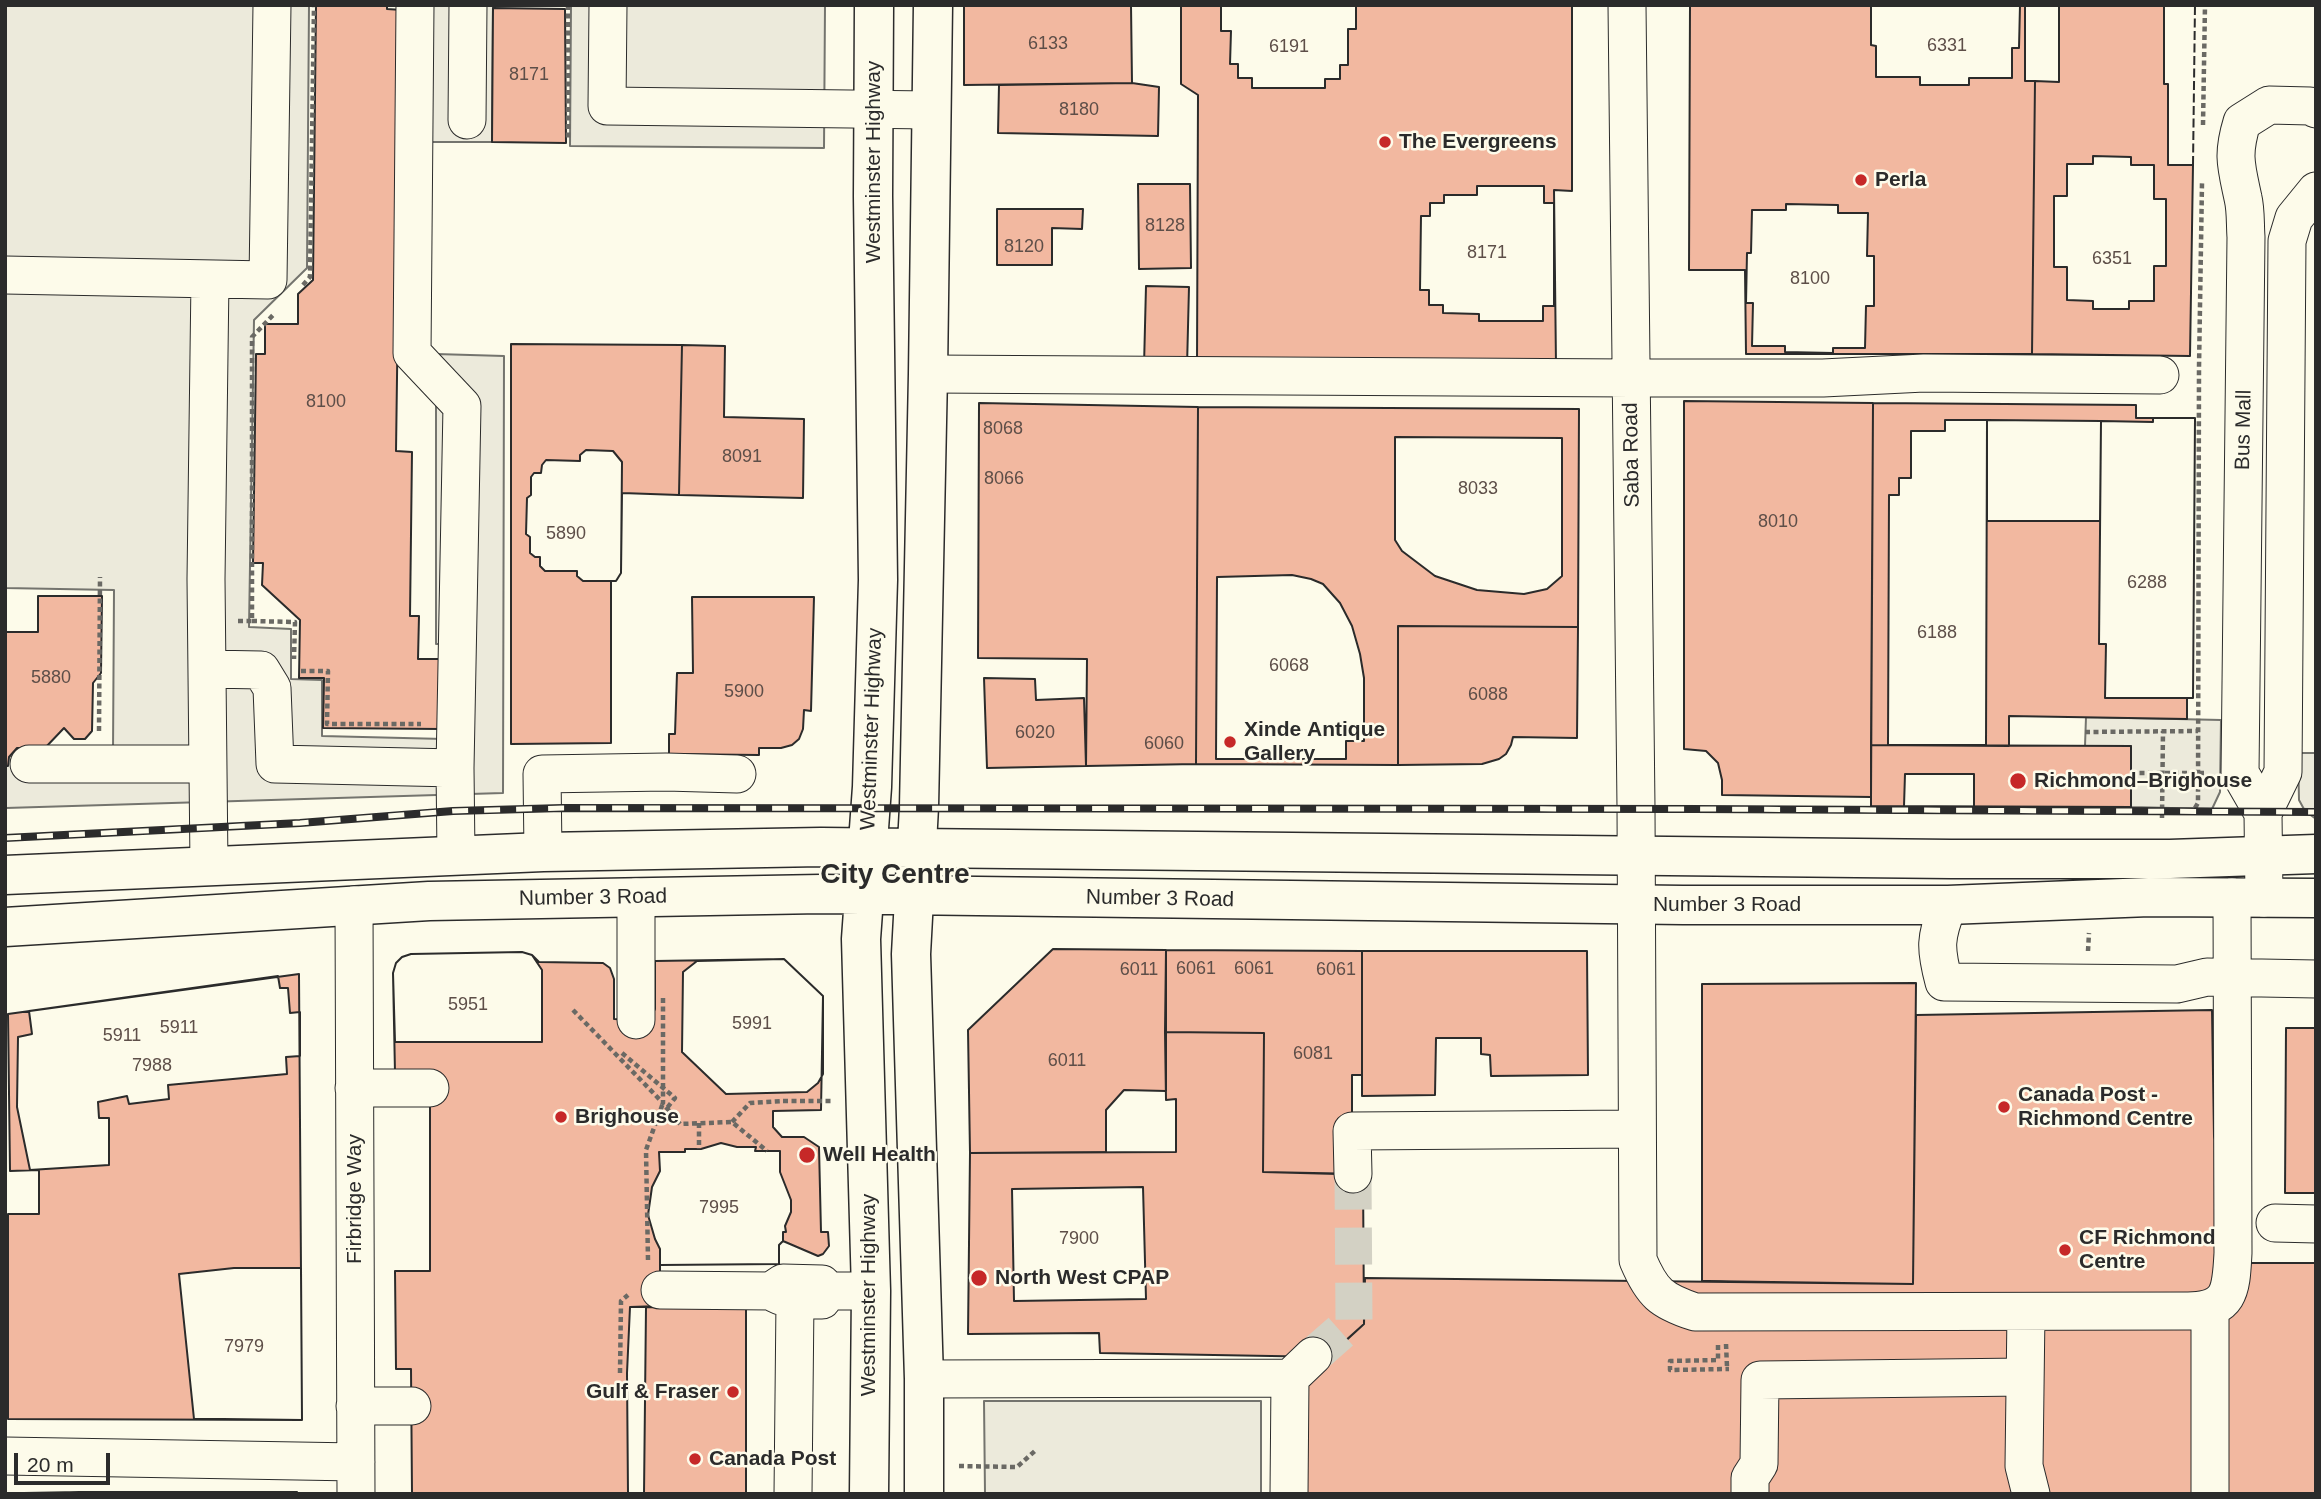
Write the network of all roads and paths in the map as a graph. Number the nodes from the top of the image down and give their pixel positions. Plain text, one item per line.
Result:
1 (272, 5) edge
2 (314, 5) edge
3 (415, 5) edge
4 (468, 5) edge
5 (568, 5) edge
6 (608, 5) edge
7 (874, 5) edge
8 (933, 5) edge
9 (1627, 5) edge
10 (2205, 5) edge
11 (873, 109) junction
12 (2316, 109) edge
13 (931, 110) junction
14 (467, 120) dead end
15 (2203, 131) dead end
16 (568, 140) dead end
17 (2202, 173) dead end
18 (2316, 191) edge
19 (5, 275) edge
20 (210, 279) junction
21 (300, 287) dead end
22 (281, 307) dead end
23 (928, 374) junction
24 (2160, 375) dead end
25 (1631, 378) junction
26 (100, 577) dead end
27 (226, 621) dead end
28 (251, 621) junction
29 (207, 669) junction
30 (435, 724) dead end
31 (2163, 731) junction
32 (2198, 731) junction
33 (2085, 732) dead end
34 (99, 741) dead end
35 (29, 764) dead end
36 (207, 764) junction
37 (455, 768) junction
38 (2197, 772) junction
39 (2131, 773) dead end
40 (2163, 773) junction
41 (737, 774) dead end
42 (2195, 808) dead end
43 (2263, 813) junction
44 (2162, 818) dead end
45 (867, 848) junction
46 (917, 849) junction
47 (543, 852) junction
48 (2263, 854) junction
49 (2316, 854) edge
50 (456, 855) junction
51 (1636, 855) junction
52 (209, 866) junction
53 (5, 875) edge
54 (863, 896) junction
55 (913, 896) junction
56 (636, 897) junction
57 (2248, 898) junction
58 (2316, 898) edge
59 (354, 905) junction
60 (1636, 905) junction
61 (1948, 905) junction
62 (5, 927) edge
63 (2232, 978) junction
64 (2316, 979) edge
65 (649, 1008) joint
66 (573, 1010) dead end
67 (355, 1088) junction
68 (430, 1088) dead end
69 (675, 1098) dead end
70 (822, 1101) dead end
71 (665, 1106) junction
72 (732, 1122) junction
73 (699, 1123) junction
74 (1637, 1129) junction
75 (699, 1149) dead end
76 (767, 1151) dead end
77 (1353, 1174) tunnel mouth
78 (2275, 1223) dead end
79 (2316, 1224) edge
80 (646, 1282) junction
81 (871, 1291) junction
82 (798, 1294) junction
83 (2210, 1309) junction
84 (2026, 1312) junction
85 (1727, 1355) dead end
86 (1727, 1369) dead end
87 (620, 1373) dead end
88 (2025, 1377) junction
89 (924, 1379) junction
90 (355, 1406) junction
91 (412, 1406) dead end
92 (1036, 1450) dead end
93 (5, 1456) edge
94 (953, 1463) dead end
95 (356, 1478) edge
96 (793, 1494) edge
97 (869, 1494) edge
98 (924, 1494) edge
99 (1289, 1494) edge
100 (1750, 1494) edge
101 (2031, 1494) edge
102 (2210, 1494) edge

1 - 20 street
2 - 21 path
3 - 37 street
4 - 14 street
5 - 16 path
6 - 11 street
7 - 11 main road, Westminster Highway
8 - 13 main road
9 - 25 street, Saba Road
10 - 15 path
11 - 13 street
11 - 45 main road, Westminster Highway
12 - 43 street, Bus Mall
13 - 23 main road
17 - 32 path
18 - 43 street, Bus Mall
19 - 20 street
20 - 29 street
22 - 28 path
23 - 25 street
23 - 46 main road
24 - 25 street
25 - 51 street, Saba Road
26 - 34 path
27 - 28 path
28 - 30 path
29 - 36 street
29 - 37 street
31 - 32 path
31 - 33 path
31 - 40 path
32 - 38 path
35 - 36 street
36 - 52 street
37 - 50 street
38 - 40 path
38 - 42 path
39 - 40 path
40 - 44 path
41 - 47 street
43 - 48 street, Bus Mall
45 - 46 main road
45 - 47 main road
45 - 54 main road, Westminster Highway
46 - 51 main road
46 - 55 main road
47 - 50 main road
48 - 49 main road
48 - 51 main road
48 - 57 street, Bus Mall
50 - 52 main road
51 - 60 street, Saba Road
52 - 53 main road
54 - 55 main road, Number 3 Road
54 - 56 main road, Number 3 Road
54 - 81 main road, Westminster Highway
55 - 60 main road, Number 3 Road
55 - 89 main road
56 - 59 main road, Number 3 Road
56 - 65 street
57 - 58 main road, Number 3 Road
57 - 61 main road, Number 3 Road
57 - 63 street, Bus Mall
59 - 62 main road, Number 3 Road
59 - 67 street, Firbridge Way
60 - 61 main road, Number 3 Road
60 - 74 street, Saba Road
61 - 63 street
63 - 64 street
63 - 83 street, Bus Mall
65 - 71 path, bridge
66 - 71 path, bridge
67 - 68 street
67 - 90 street, Firbridge Way
69 - 71 path
70 - 72 path, bridge
71 - 73 path
71 - 80 path
72 - 73 path
72 - 76 path
73 - 75 path
74 - 77 street
74 - 84 street, Saba Road
78 - 79 street
80 - 82 street
80 - 87 path
81 - 82 street
81 - 97 main road, Westminster Highway
82 - 96 street
83 - 84 street, Saba Road
83 - 102 street
84 - 88 street
85 - 86 path
88 - 100 street
88 - 101 street
89 - 98 main road
89 - 99 street
90 - 91 street
90 - 95 street, Firbridge Way
92 - 94 path
93 - 95 street

